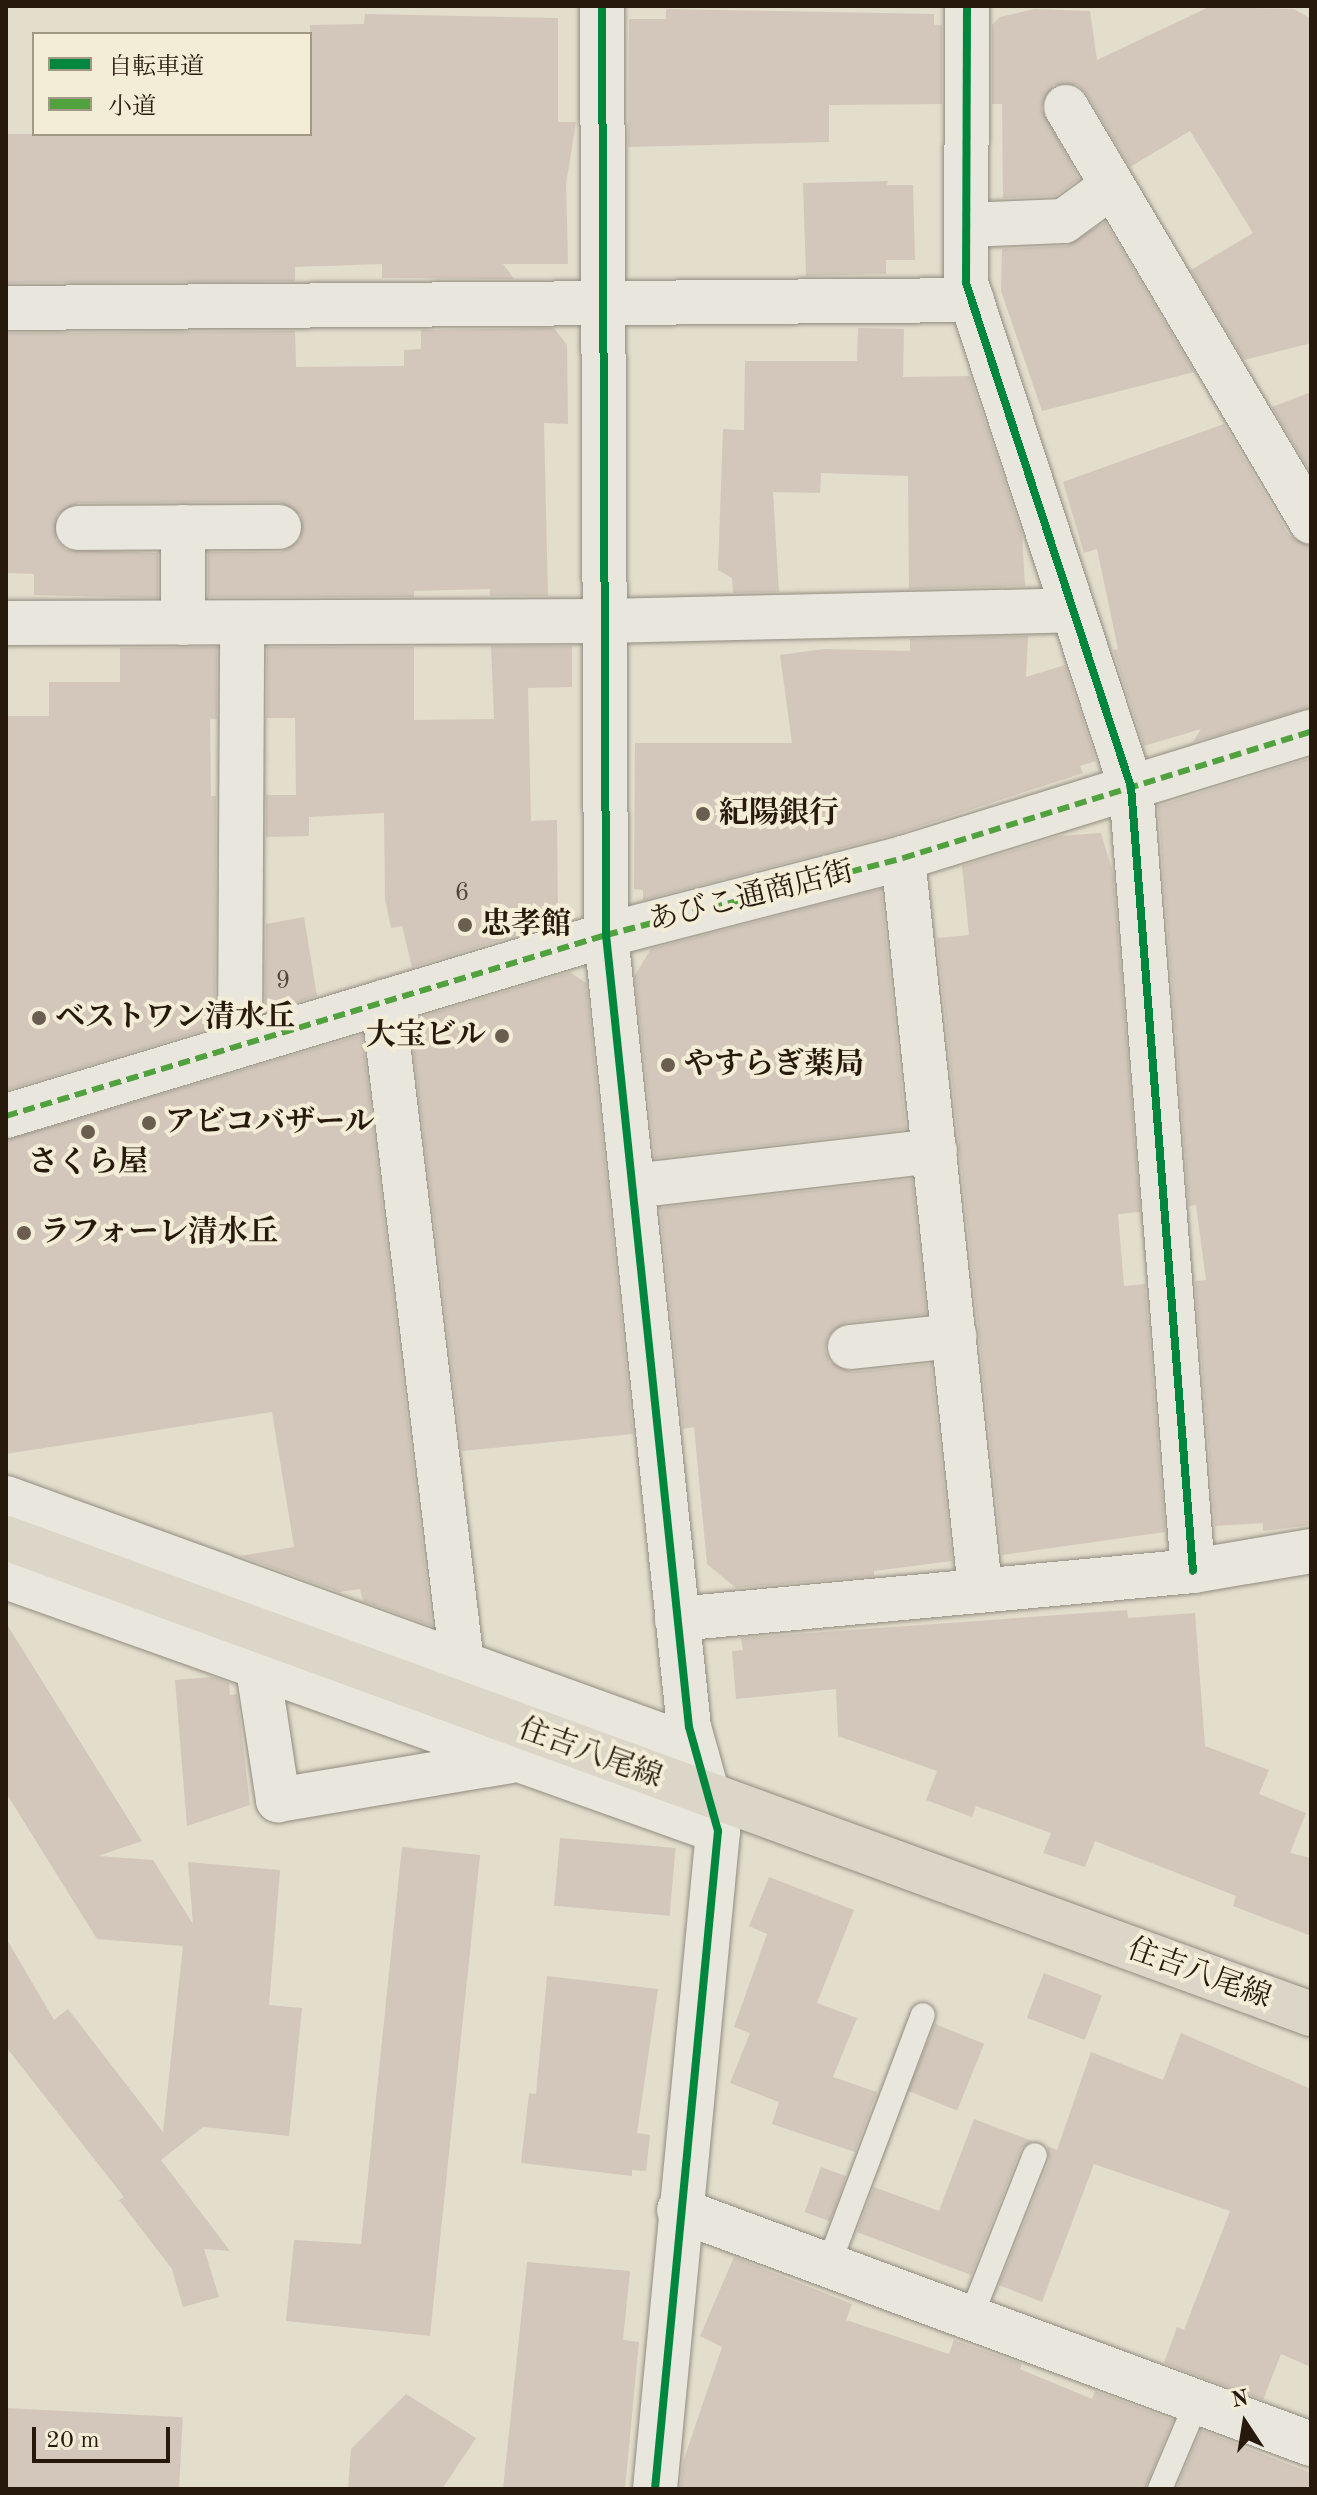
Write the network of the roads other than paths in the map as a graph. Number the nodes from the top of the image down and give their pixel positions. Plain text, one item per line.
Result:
1 (602, 6) edge
2 (967, 6) edge
3 (1066, 107) dead end
4 (1112, 186) junction
5 (966, 225) junction
6 (972, 300) junction
7 (603, 303) junction
8 (6, 308) edge
9 (1311, 522) edge
10 (183, 527) junction
11 (279, 527) dead end
12 (78, 528) dead end
13 (1073, 610) junction
14 (603, 621) junction
15 (6, 623) edge
16 (183, 623) junction
17 (242, 623) junction
18 (1311, 732) edge
19 (1131, 787) junction
20 (903, 858) junction
21 (606, 935) junction
22 (383, 1002) junction
23 (240, 1043) junction
24 (6, 1116) edge
25 (935, 1151) junction
26 (632, 1186) junction
27 (954, 1336) junction
28 (850, 1347) dead end
29 (6, 1498) edge
30 (6, 1538) edge
31 (1311, 1551) edge
32 (1193, 1571) junction
33 (6, 1577) edge
34 (980, 1588) junction
35 (677, 1619) junction
36 (462, 1664) junction
37 (258, 1669) junction
38 (693, 1747) junction
39 (512, 1761) junction
40 (716, 1816) junction
41 (1311, 2014) edge
42 (923, 2015) dead end
43 (1035, 2155) dead end
44 (679, 2210) junction
45 (828, 2266) junction
46 (970, 2319) junction
47 (1196, 2404) junction
48 (1311, 2444) edge
49 (655, 2489) edge
50 (1160, 2489) edge

1 - 7 street
2 - 5 street
3 - 4 street
4 - 5 street
4 - 9 street
5 - 6 street
6 - 7 street
6 - 13 street
7 - 8 street
7 - 14 street
10 - 11 street
10 - 12 street
10 - 16 street
13 - 14 street
13 - 19 street
14 - 17 street
14 - 21 street
15 - 16 street
16 - 17 street
17 - 23 street
18 - 19 street, あびこ通商店街
19 - 20 street, あびこ通商店街
19 - 32 street
20 - 21 street, あびこ通商店街
20 - 25 street
21 - 22 street, あびこ通商店街
21 - 26 street
22 - 23 street, あびこ通商店街
22 - 36 street
23 - 24 street, あびこ通商店街
25 - 26 street
25 - 27 street
26 - 35 street
27 - 28 street
27 - 34 street
29 - 36 street
30 - 40 main road, 住吉八尾線
31 - 32 street
32 - 34 street
33 - 37 street
34 - 35 street
35 - 38 street
36 - 38 street
37 - 39 street
37 - 39 street
38 - 40 street
39 - 40 street
40 - 41 main road, 住吉八尾線
40 - 44 street
42 - 45 lane
43 - 46 lane
44 - 45 street
44 - 49 street
45 - 46 street
46 - 47 street
47 - 48 street
47 - 50 lane

